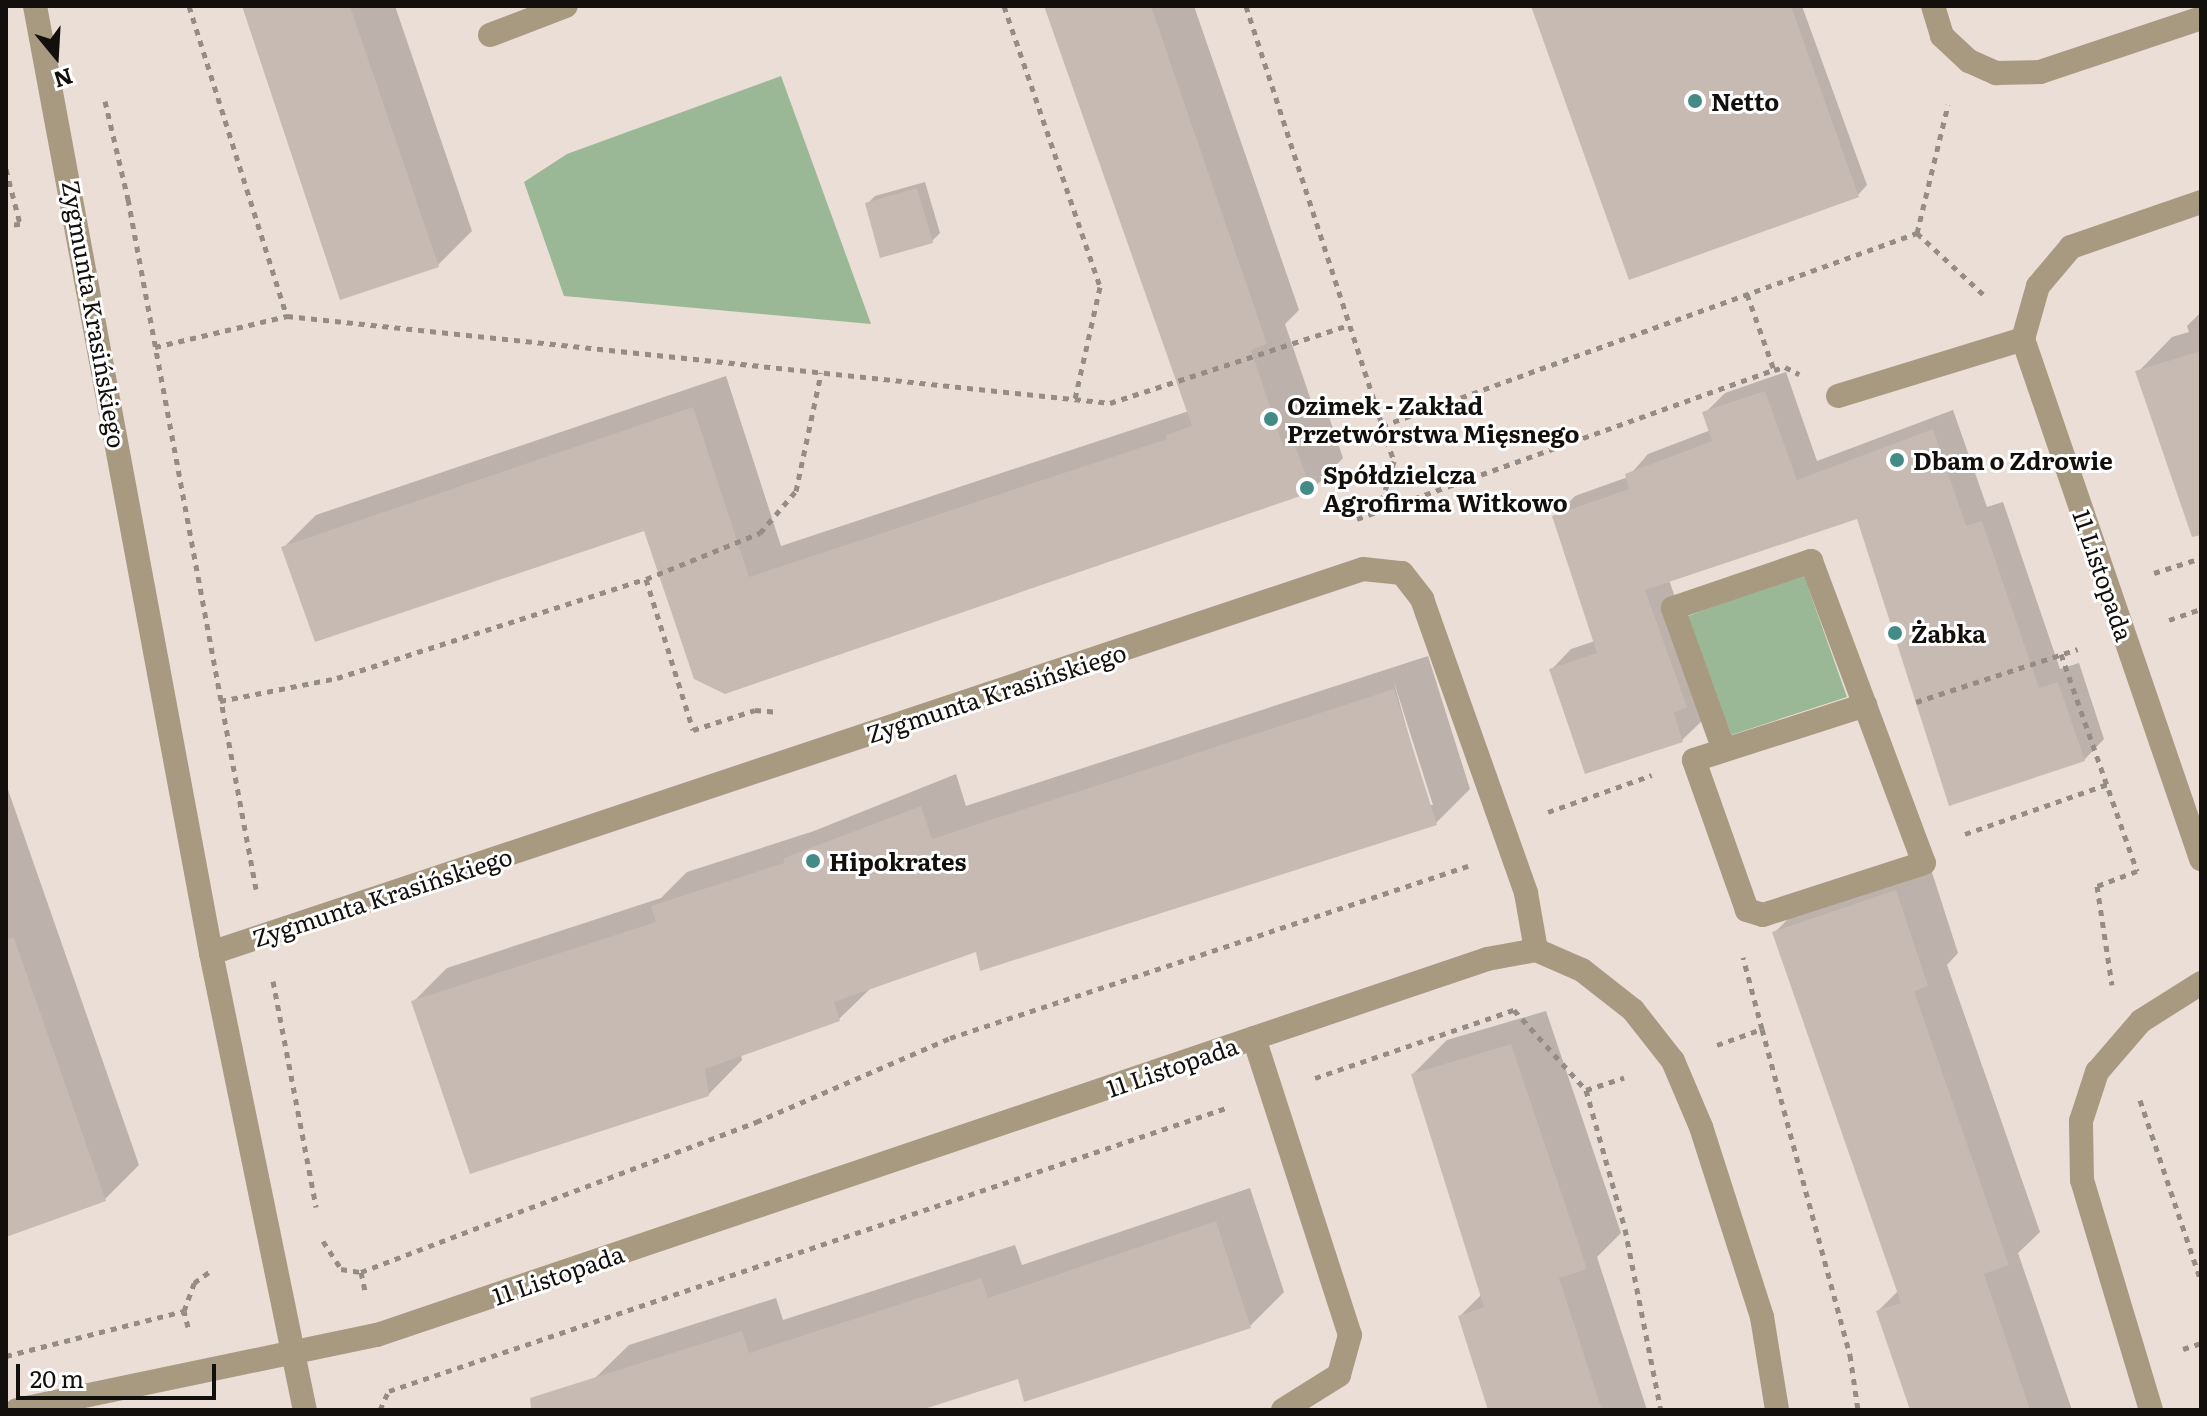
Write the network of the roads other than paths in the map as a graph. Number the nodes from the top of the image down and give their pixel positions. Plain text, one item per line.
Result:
1 (35, 6) edge
2 (566, 6) edge
3 (1933, 6) edge
4 (2201, 18) edge
5 (490, 35) dead end
6 (2201, 202) edge
7 (2023, 339) junction
8 (1838, 396) road end
9 (1867, 711) junction
10 (1724, 750) junction
11 (2201, 859) edge
12 (1536, 950) junction
13 (211, 953) junction
14 (2201, 983) edge
15 (1254, 1038) junction
16 (290, 1354) junction
17 (17, 1410) edge
18 (305, 1410) edge
19 (1283, 1410) edge
20 (1777, 1410) edge
21 (2151, 1410) edge

1 - 13 street, Zygmunta Krasińskiego
2 - 5 street
3 - 4 street
6 - 7 street
7 - 8 street
7 - 11 street, 11 Listopada
9 - 10 street
9 - 10 street
9 - 10 street
12 - 13 street, Zygmunta Krasińskiego
12 - 15 street, 11 Listopada
12 - 20 street
13 - 16 street, Zygmunta Krasińskiego
14 - 21 street
15 - 16 street, 11 Listopada
15 - 19 street
16 - 17 street
16 - 18 street, Zygmunta Krasińskiego

